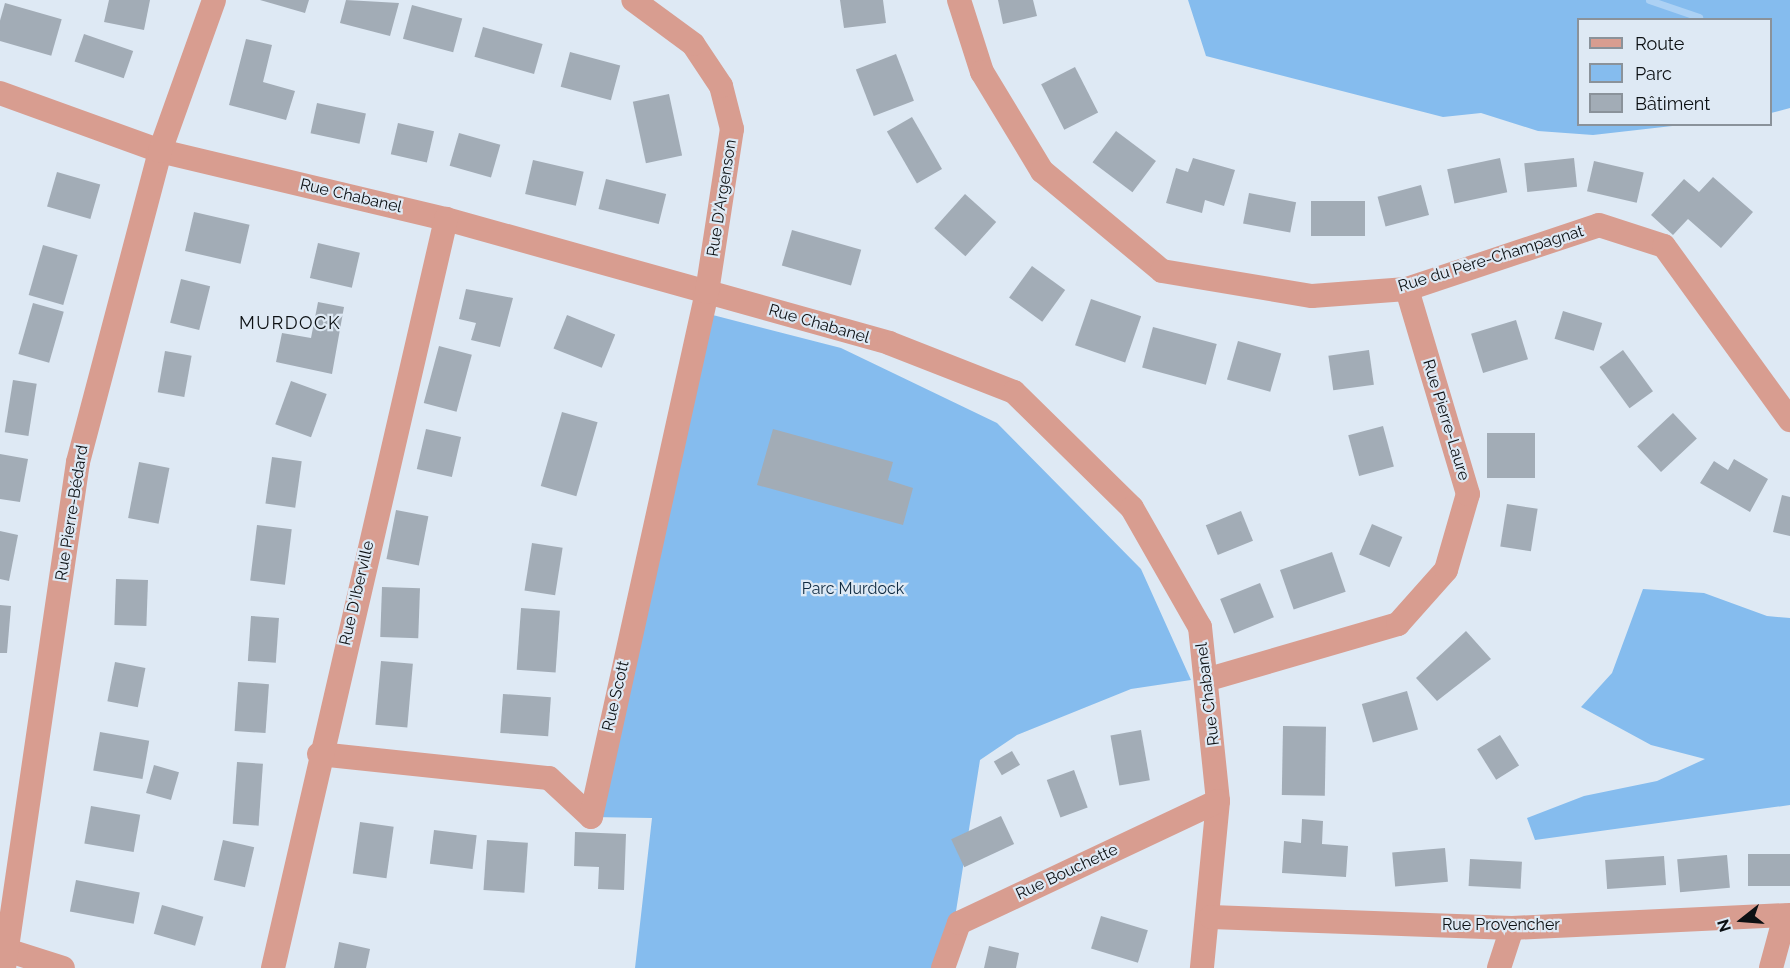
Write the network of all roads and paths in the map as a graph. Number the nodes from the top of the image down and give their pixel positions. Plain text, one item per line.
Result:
1 (214, 0) edge
2 (633, 0) edge
3 (959, 0) edge
4 (0, 93) edge
5 (160, 150) junction
6 (446, 219) junction
7 (1407, 289) junction
8 (707, 292) junction
9 (1790, 420) edge
10 (1209, 679) junction
11 (319, 754) junction
12 (1218, 801) junction
13 (1788, 916) edge
14 (1211, 917) junction
15 (1512, 928) junction
16 (4, 956) edge
17 (63, 968) edge
18 (273, 968) edge
19 (943, 968) edge
20 (1202, 968) edge
21 (1499, 968) edge
22 (1771, 968) edge

1 - 5 street, Rue Pierre-Bédard
2 - 8 street, Rue D'Argenson
3 - 7 street, Rue du Père-Champagnat
4 - 5 street, Rue Chabanel
5 - 6 street, Rue Chabanel
5 - 16 street, Rue Pierre-Bédard
6 - 8 street, Rue Chabanel
6 - 11 street, Rue D'Iberville
7 - 9 street, Rue du Père-Champagnat
7 - 10 street, Rue Pierre-Laure
8 - 10 street, Rue Chabanel
8 - 11 street, Rue Scott
10 - 12 street, Rue Chabanel
11 - 18 street, Rue D'Iberville
12 - 14 street, Rue Chabanel
12 - 19 street, Rue Bouchette
13 - 15 street, Rue Provencher
13 - 22 street
14 - 15 street, Rue Provencher
14 - 20 street, Rue Chabanel
15 - 21 street
16 - 17 street

